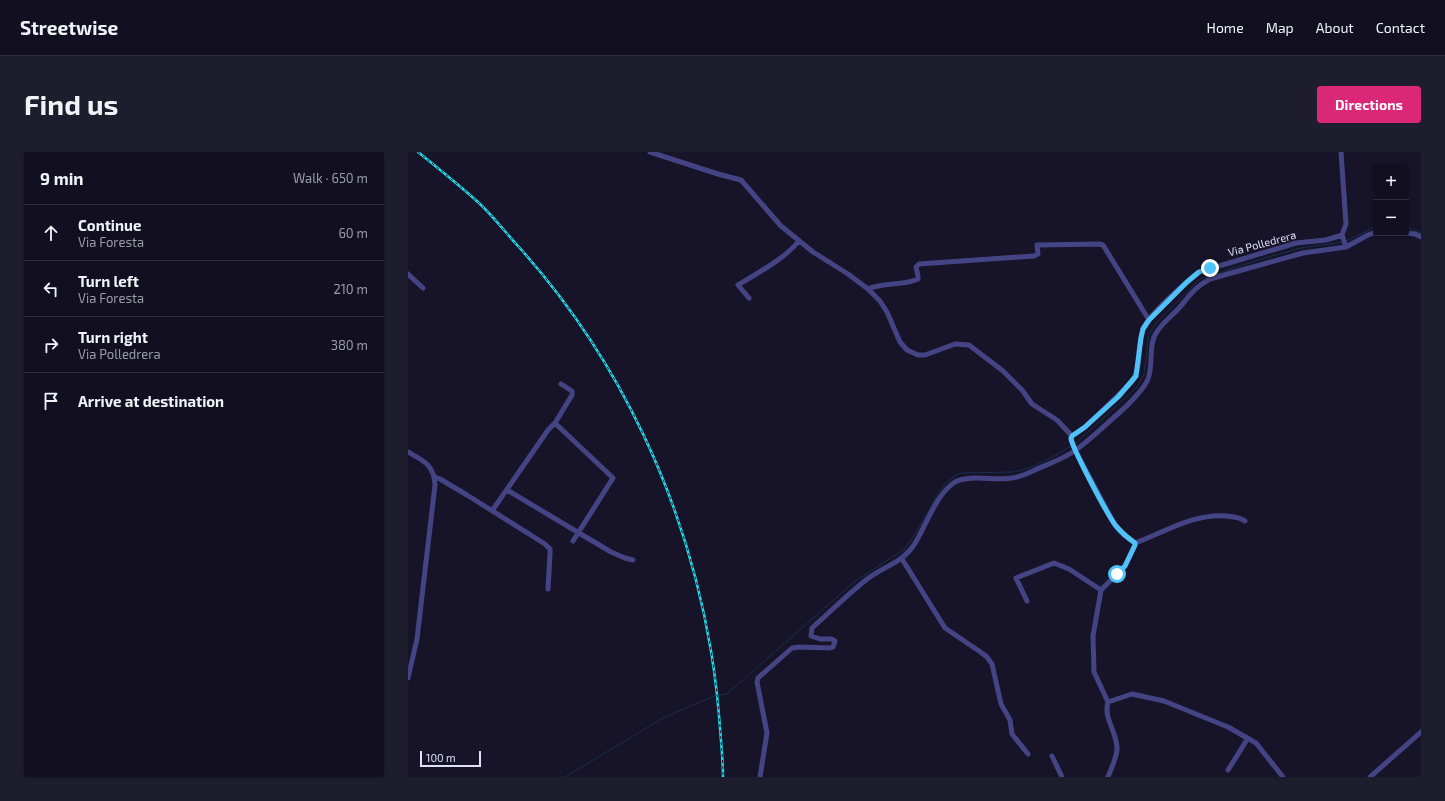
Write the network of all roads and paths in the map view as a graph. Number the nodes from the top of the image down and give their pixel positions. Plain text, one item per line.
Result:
1 (650, 152) edge
2 (1341, 152) edge
3 (1373, 233) edge
4 (1409, 233) edge
5 (1343, 237) junction
6 (1421, 237) edge
7 (799, 241) junction
8 (1346, 246) junction
9 (408, 274) edge
10 (423, 288) dead end
11 (868, 288) junction
12 (749, 298) dead end
13 (1149, 320) junction
14 (561, 384) dead end
15 (555, 423) junction
16 (1071, 438) junction
17 (1074, 449) junction
18 (408, 452) edge
19 (435, 477) junction
20 (507, 490) junction
21 (492, 511) junction
22 (1245, 521) dead end
23 (578, 532) junction
24 (573, 541) dead end
25 (1135, 543) junction
26 (902, 558) junction
27 (633, 560) dead end
28 (548, 589) dead end
29 (1101, 590) junction
30 (1027, 601) dead end
31 (408, 678) edge
32 (1108, 702) junction
33 (1421, 732) edge
34 (1248, 738) junction
35 (1028, 754) dead end
36 (1052, 756) dead end
37 (1228, 770) dead end
38 (760, 777) edge
39 (1062, 777) edge
40 (1108, 777) edge
41 (1283, 777) edge
42 (1370, 777) edge

1 - 7 street
2 - 5 street
3 - 8 street
4 - 6 street
5 - 8 street
5 - 13 street, Via Polledrera
7 - 11 street
7 - 12 street
8 - 17 street
9 - 10 street
11 - 13 street
11 - 16 street
13 - 16 street, Via Polledrera
14 - 15 street
15 - 20 street
15 - 23 street
16 - 17 street
17 - 25 street
17 - 26 street
18 - 19 street
19 - 21 street
19 - 31 street
20 - 21 street
20 - 23 street
21 - 28 street
22 - 25 street
23 - 24 street
23 - 27 street
25 - 29 street
26 - 35 street
26 - 38 street
29 - 30 street
29 - 32 street
32 - 34 street
32 - 40 street
33 - 42 street
34 - 37 street
34 - 41 street
36 - 39 street

